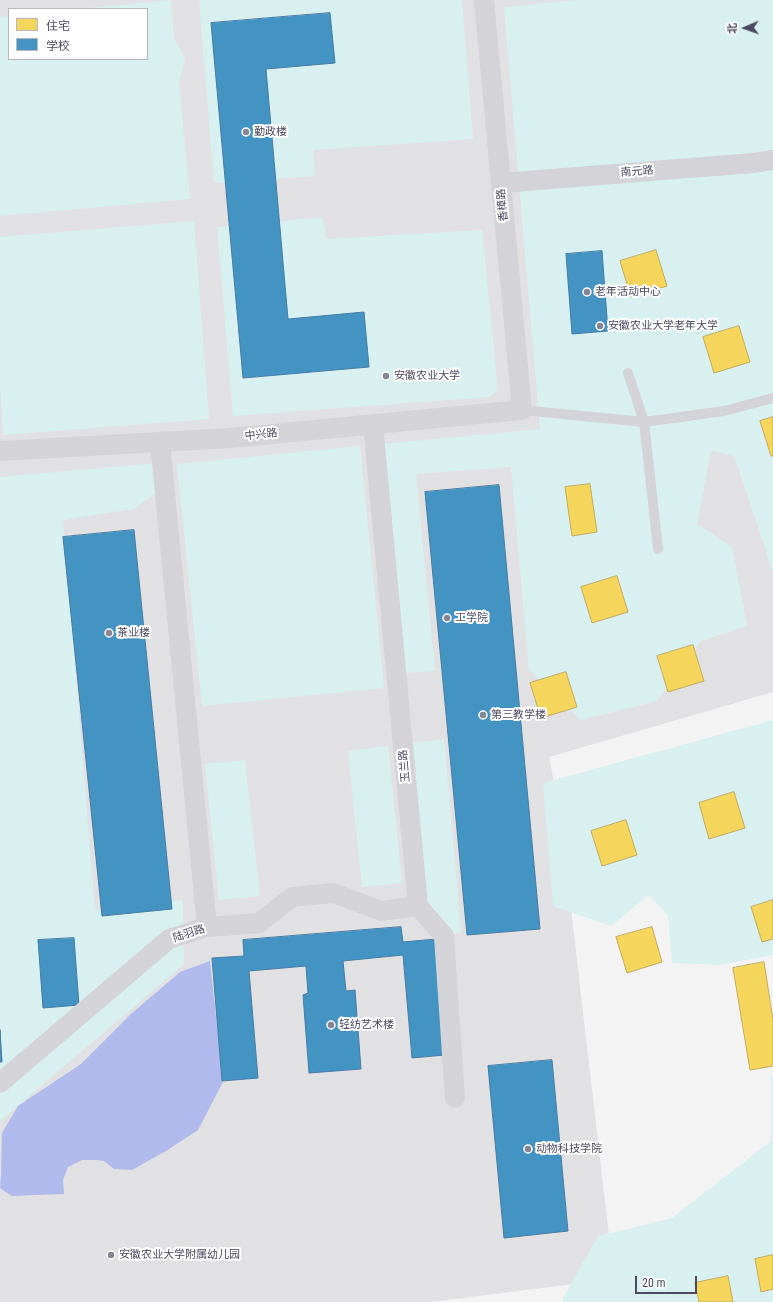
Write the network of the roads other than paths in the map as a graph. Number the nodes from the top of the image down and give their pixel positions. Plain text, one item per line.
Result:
1 (484, 0) edge
2 (773, 160) edge
3 (501, 183) junction
4 (628, 372) dead end
5 (773, 398) edge
6 (522, 410) junction
7 (644, 422) junction
8 (374, 424) junction
9 (160, 442) junction
10 (0, 451) edge
11 (658, 550) dead end
12 (418, 906) junction
13 (207, 927) junction
14 (0, 1083) edge
15 (454, 1098) dead end

1 - 3 street, 香樟路
2 - 3 street, 南元路
3 - 6 street, 香樟路
4 - 7 lane
5 - 7 lane
6 - 7 lane
6 - 8 street, 中兴路
7 - 11 lane
8 - 9 street, 中兴路
8 - 12 street, 玉兰路
9 - 10 street, 中兴路
9 - 13 street
12 - 13 street, 陆羽路
12 - 15 street
13 - 14 street, 陆羽路

